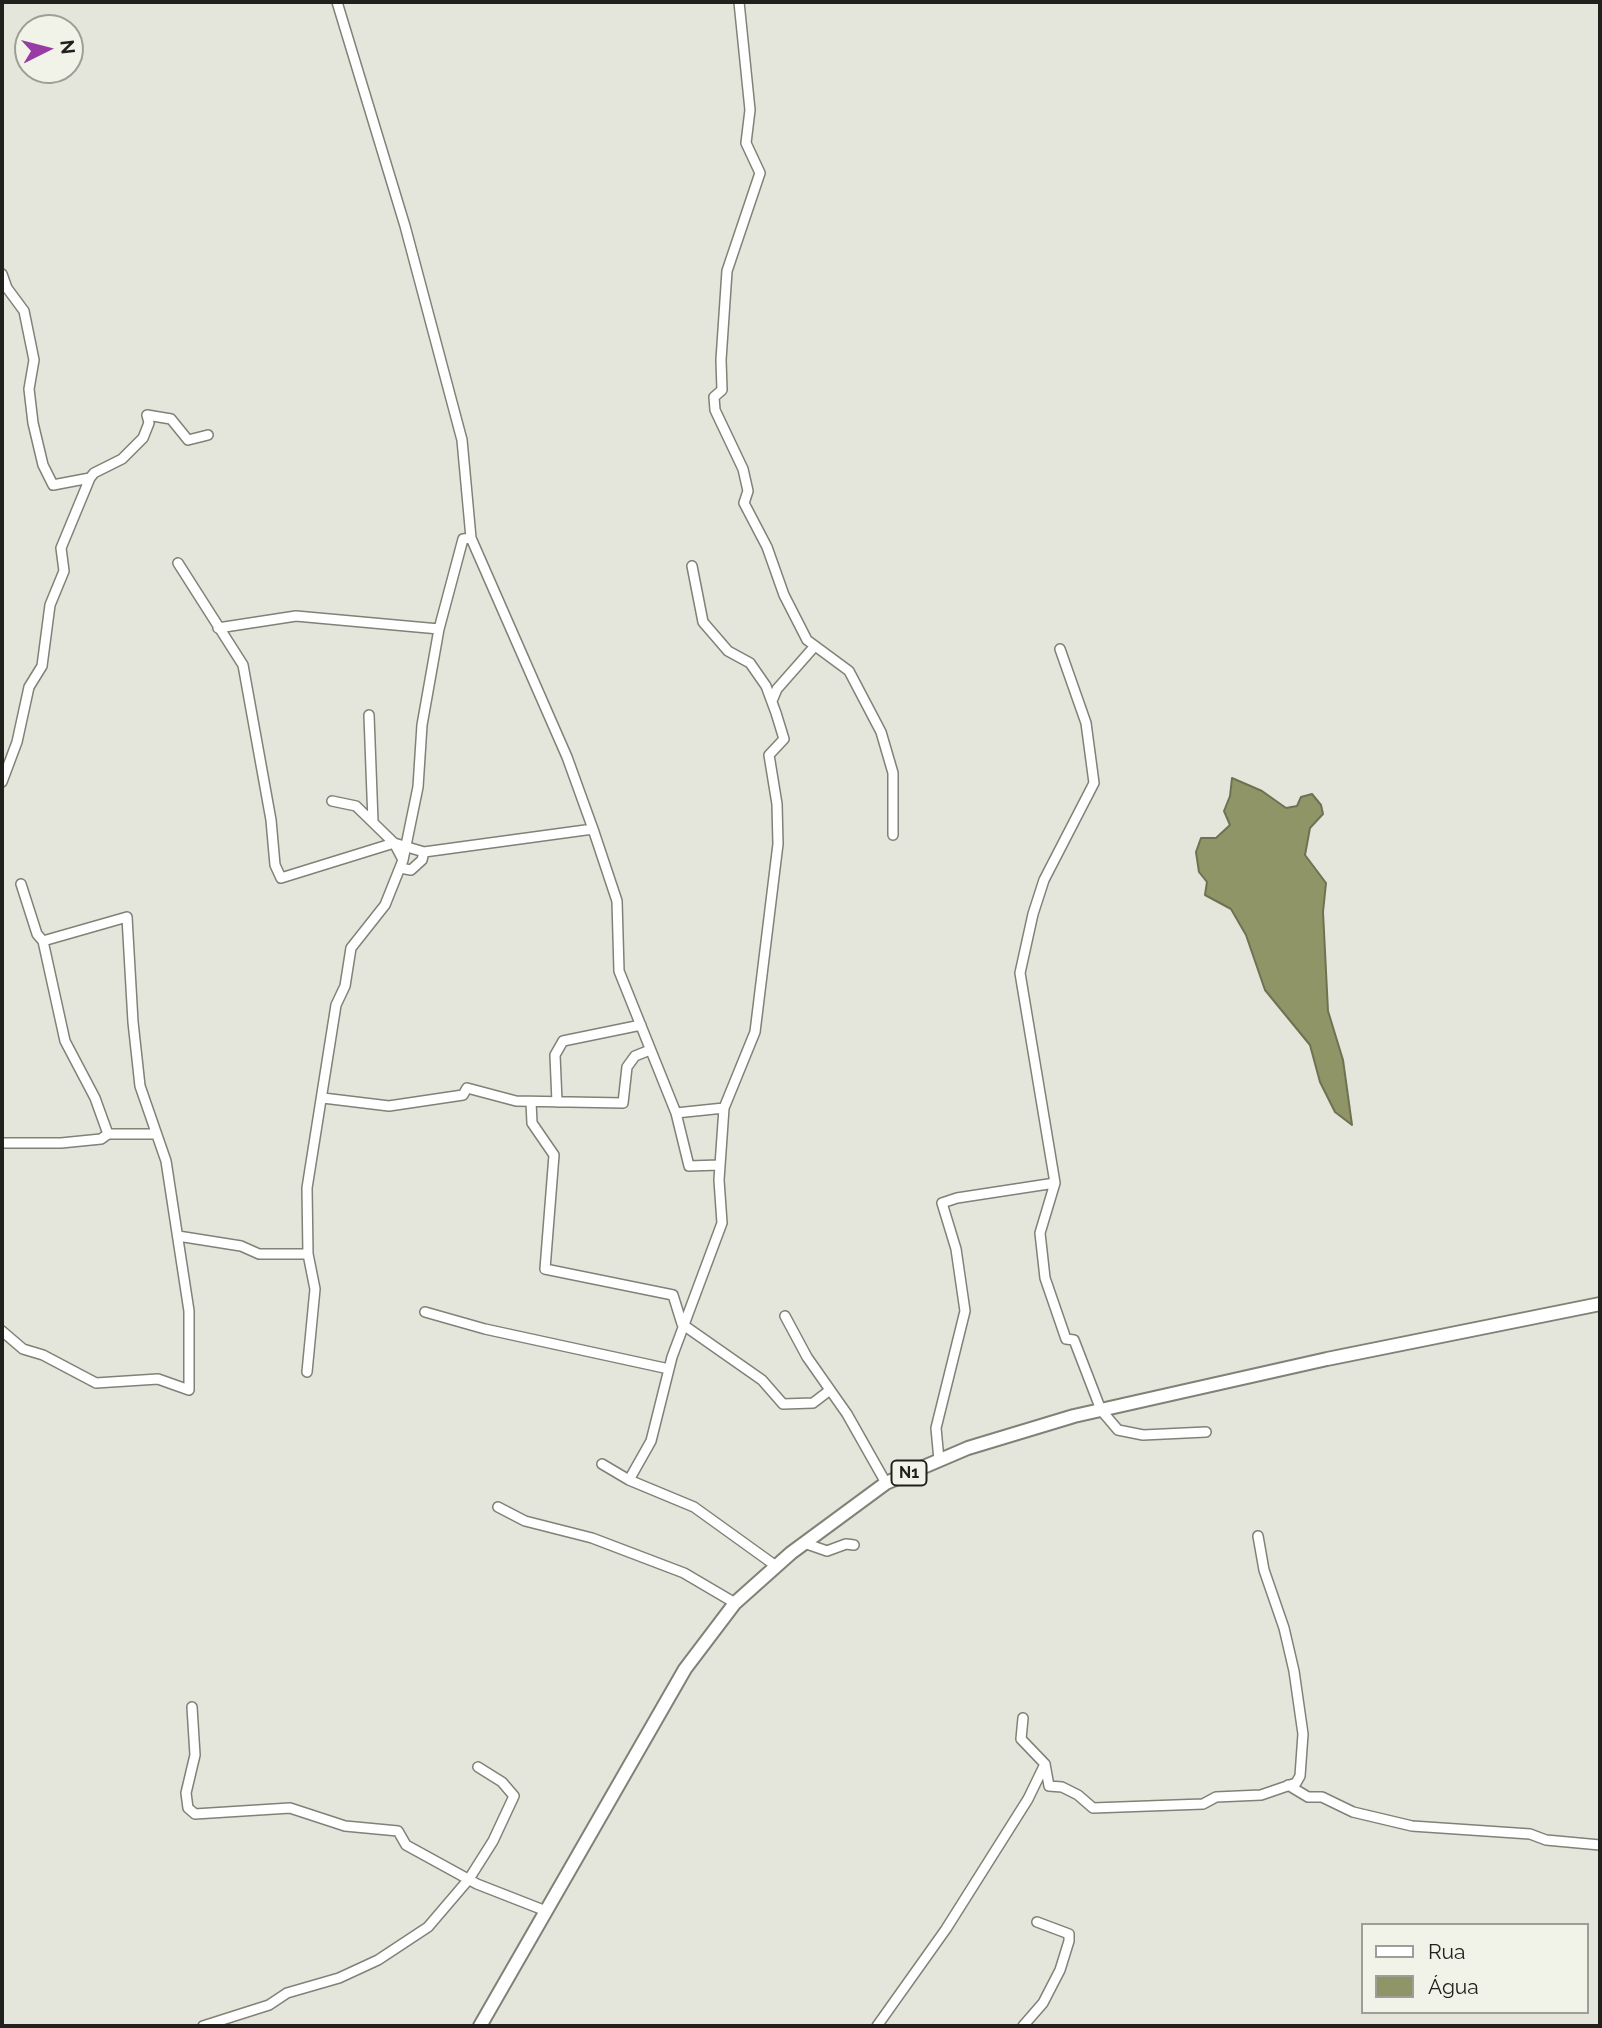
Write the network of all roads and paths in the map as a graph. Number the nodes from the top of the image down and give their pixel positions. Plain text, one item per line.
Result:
1 (337, 2) edge
2 (739, 2) edge
3 (2, 274) edge
4 (208, 435) dead end
5 (90, 478) junction
6 (471, 538) junction
7 (178, 563) dead end
8 (692, 566) dead end
9 (218, 628) junction
10 (439, 629) junction
11 (814, 647) junction
12 (1060, 649) dead end
13 (772, 701) junction
14 (369, 715) dead end
15 (2, 782) edge
16 (332, 801) dead end
17 (373, 822) junction
18 (593, 829) junction
19 (893, 835) dead end
20 (394, 843) junction
21 (405, 848) junction
22 (424, 852) junction
23 (402, 864) junction
24 (21, 884) dead end
25 (43, 941) junction
26 (641, 1025) junction
27 (650, 1050) junction
28 (323, 1098) junction
29 (531, 1102) junction
30 (557, 1102) junction
31 (724, 1108) junction
32 (676, 1113) junction
33 (156, 1133) junction
34 (108, 1135) junction
35 (2, 1143) edge
36 (719, 1165) junction
37 (1055, 1183) junction
38 (178, 1236) junction
39 (309, 1254) junction
40 (1600, 1304) edge
41 (425, 1312) dead end
42 (785, 1316) dead end
43 (682, 1324) junction
44 (2, 1331) edge
45 (669, 1369) junction
46 (307, 1372) dead end
47 (830, 1390) junction
48 (1101, 1410) junction
49 (1206, 1432) dead end
50 (939, 1460) junction
51 (602, 1464) dead end
52 (629, 1480) junction
53 (886, 1483) junction
54 (499, 1507) dead end
55 (1258, 1536) dead end
56 (804, 1543) junction
57 (854, 1545) dead end
58 (776, 1566) junction
59 (734, 1603) junction
60 (192, 1707) dead end
61 (1023, 1718) dead end
62 (1045, 1765) junction
63 (478, 1767) dead end
64 (1289, 1785) junction
65 (1600, 1845) edge
66 (469, 1879) junction
67 (546, 1911) junction
68 (1037, 1922) dead end
69 (203, 2026) edge
70 (480, 2026) edge
71 (877, 2026) edge
72 (1023, 2026) edge

1 - 6 street
2 - 11 street
3 - 5 street
4 - 5 street
5 - 15 street
6 - 10 street
6 - 18 street
7 - 9 street
8 - 13 street
9 - 10 street
9 - 20 street
10 - 21 street
11 - 13 street
11 - 19 street
12 - 37 street
13 - 31 street
14 - 17 street
16 - 17 street
17 - 20 street
18 - 22 street
18 - 26 street
20 - 21 street
20 - 23 street
21 - 22 street
21 - 23 street
22 - 23 street
23 - 28 street
24 - 25 street
25 - 33 street
25 - 34 street
26 - 27 street
26 - 30 street
27 - 30 street
27 - 32 street
28 - 29 street
28 - 39 street
29 - 30 street
29 - 43 street
31 - 32 street
31 - 36 street
32 - 36 street
33 - 34 street
33 - 38 street
34 - 35 street
36 - 43 street
37 - 48 street
37 - 50 street
38 - 39 street
38 - 44 street
39 - 46 street
40 - 48 highway, N1
41 - 45 street
42 - 47 street
43 - 45 street
43 - 47 street
45 - 52 street
47 - 53 street
48 - 49 street
48 - 50 highway, N1
50 - 53 highway, N1
51 - 52 street
52 - 58 street
53 - 56 highway, N1
54 - 59 street
55 - 64 street
56 - 57 street
56 - 58 highway, N1
58 - 59 highway, N1
59 - 67 highway, N1
60 - 66 street
61 - 62 street
62 - 64 street
62 - 71 street
63 - 66 street
64 - 65 street
66 - 67 street
66 - 69 street
67 - 70 highway, N1
68 - 72 street

